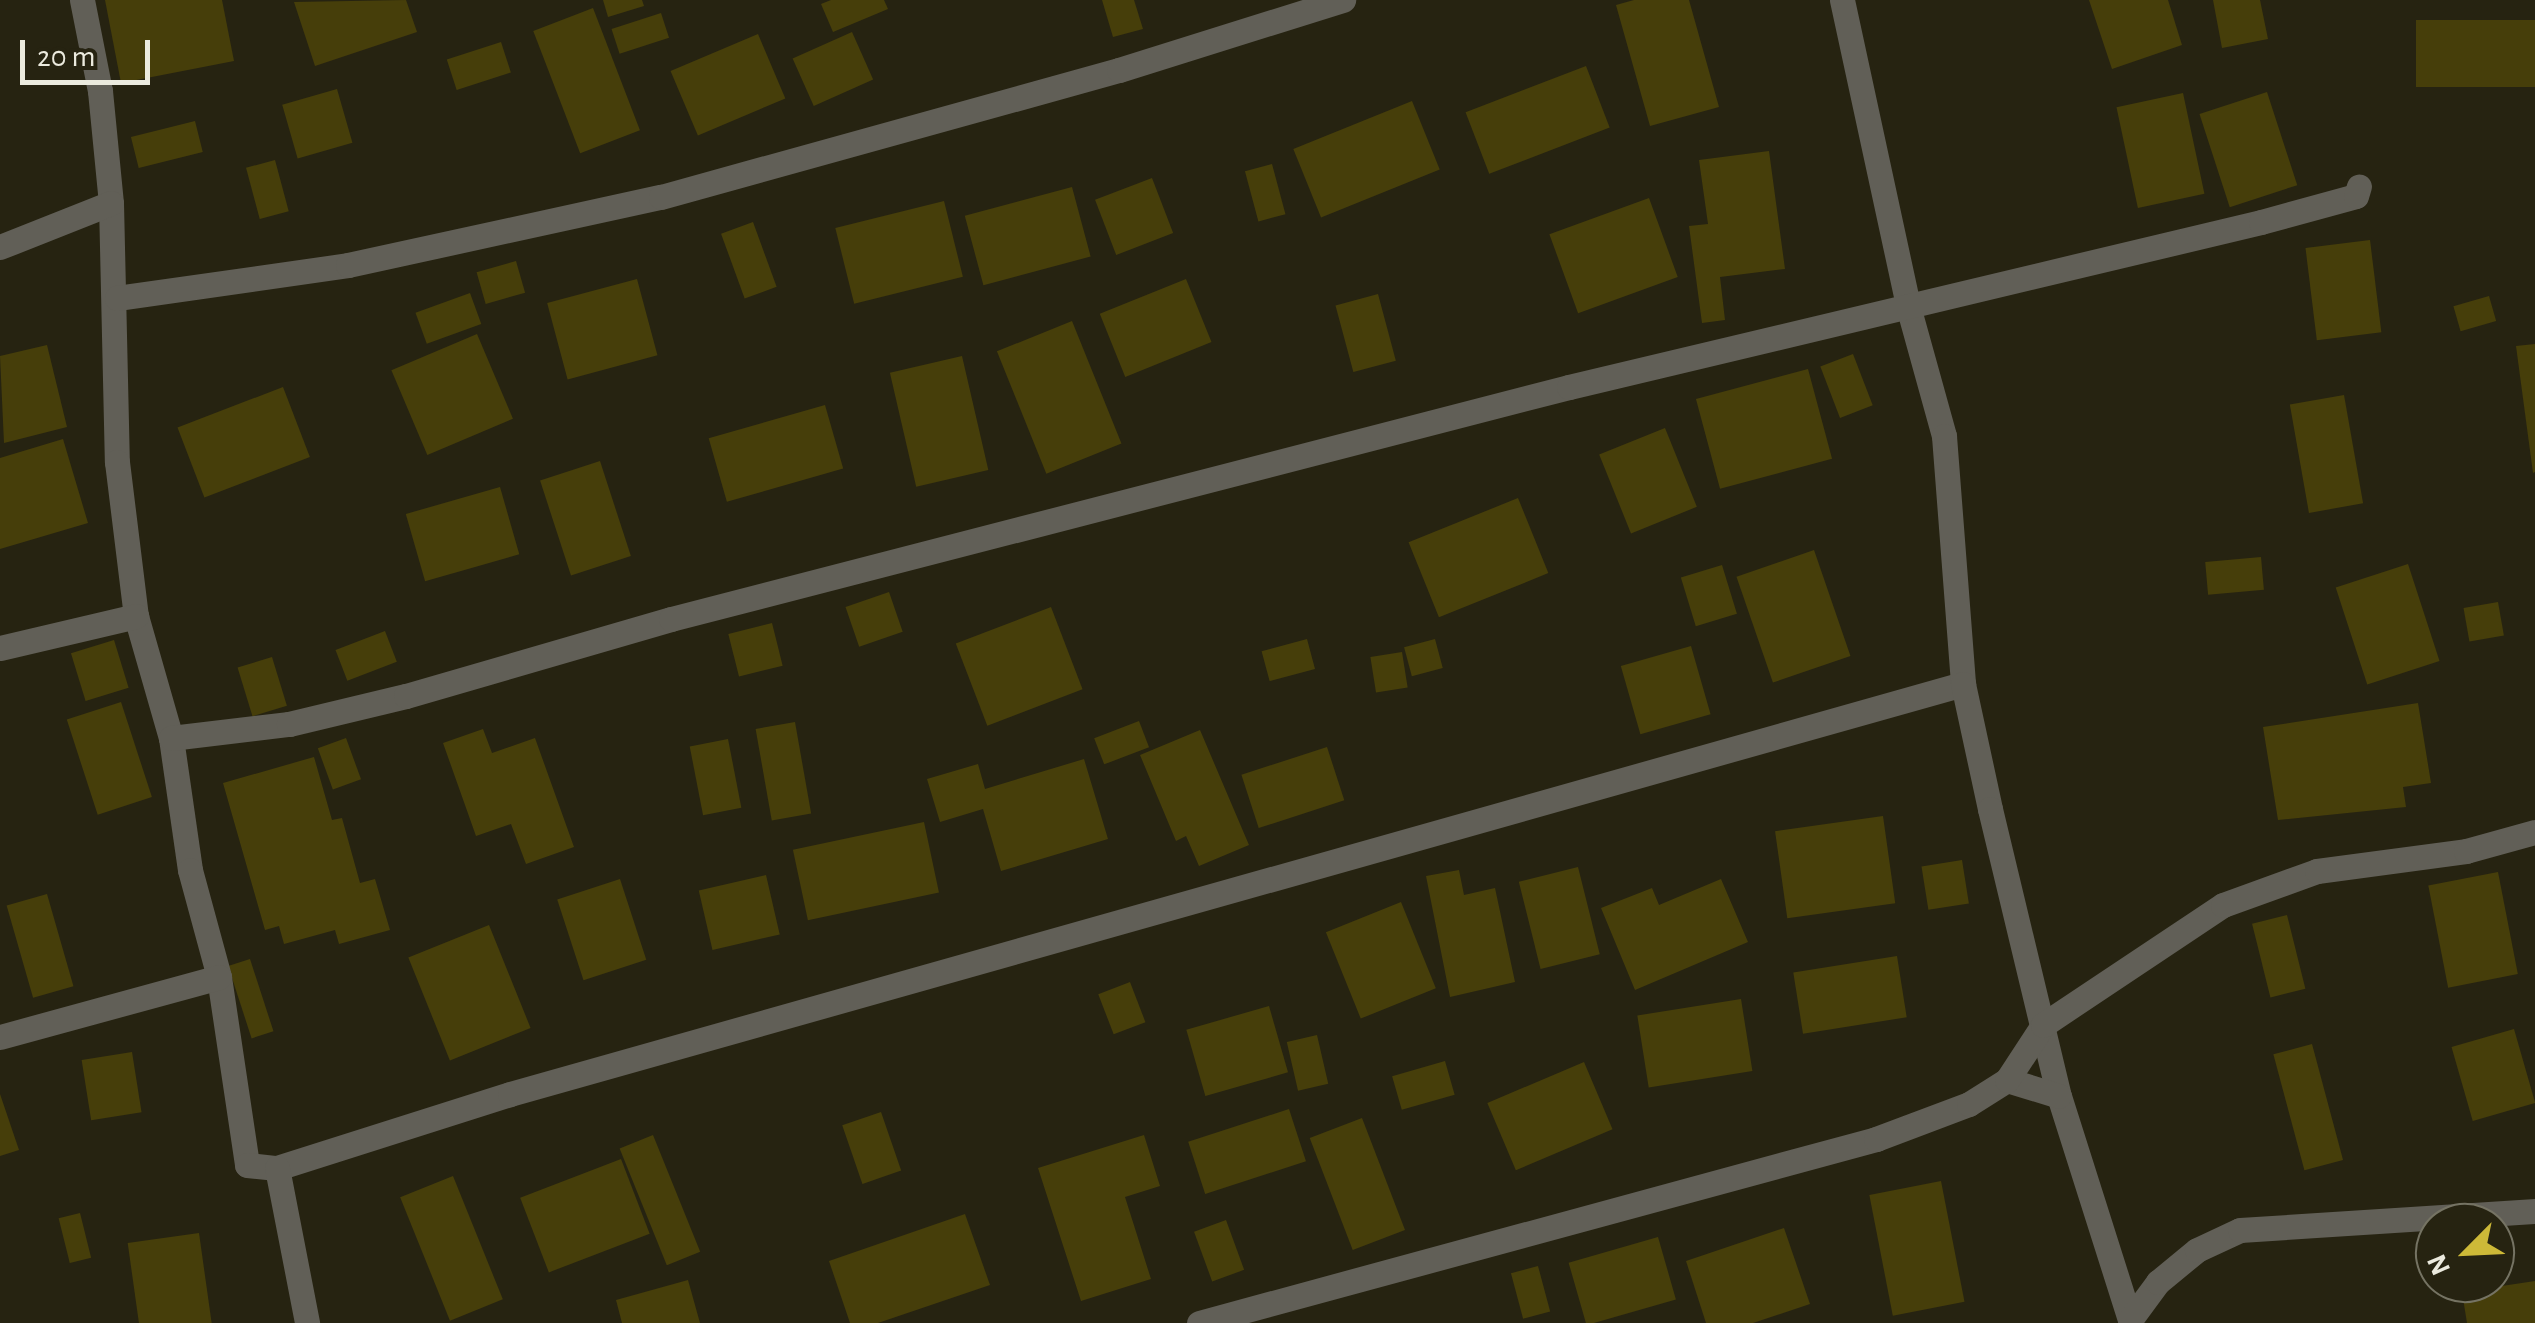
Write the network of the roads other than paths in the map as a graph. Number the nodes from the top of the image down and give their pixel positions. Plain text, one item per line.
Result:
1 (82, 0) edge
2 (1343, 0) edge
3 (1842, 0) edge
4 (2359, 186) dead end
5 (110, 203) junction
6 (0, 248) edge
7 (117, 298) junction
8 (1908, 306) junction
9 (136, 616) junction
10 (0, 648) edge
11 (1963, 684) junction
12 (170, 738) junction
13 (2535, 832) edge
14 (219, 977) junction
15 (2043, 1025) junction
16 (0, 1038) edge
17 (2007, 1080) junction
18 (2059, 1096) junction
19 (277, 1168) junction
20 (2535, 1212) edge
21 (2131, 1322) edge
22 (307, 1323) edge
23 (1199, 1323) edge

1 - 5 street
2 - 7 street
3 - 8 street
4 - 8 street
5 - 6 street
5 - 7 street
7 - 9 street
8 - 11 street
8 - 12 street
9 - 10 street
9 - 12 street
11 - 15 street
11 - 19 street
12 - 14 street
13 - 15 street
14 - 16 street
14 - 19 street
15 - 17 street
15 - 18 street
17 - 18 street
17 - 23 street
18 - 21 street
19 - 22 street
20 - 21 street

